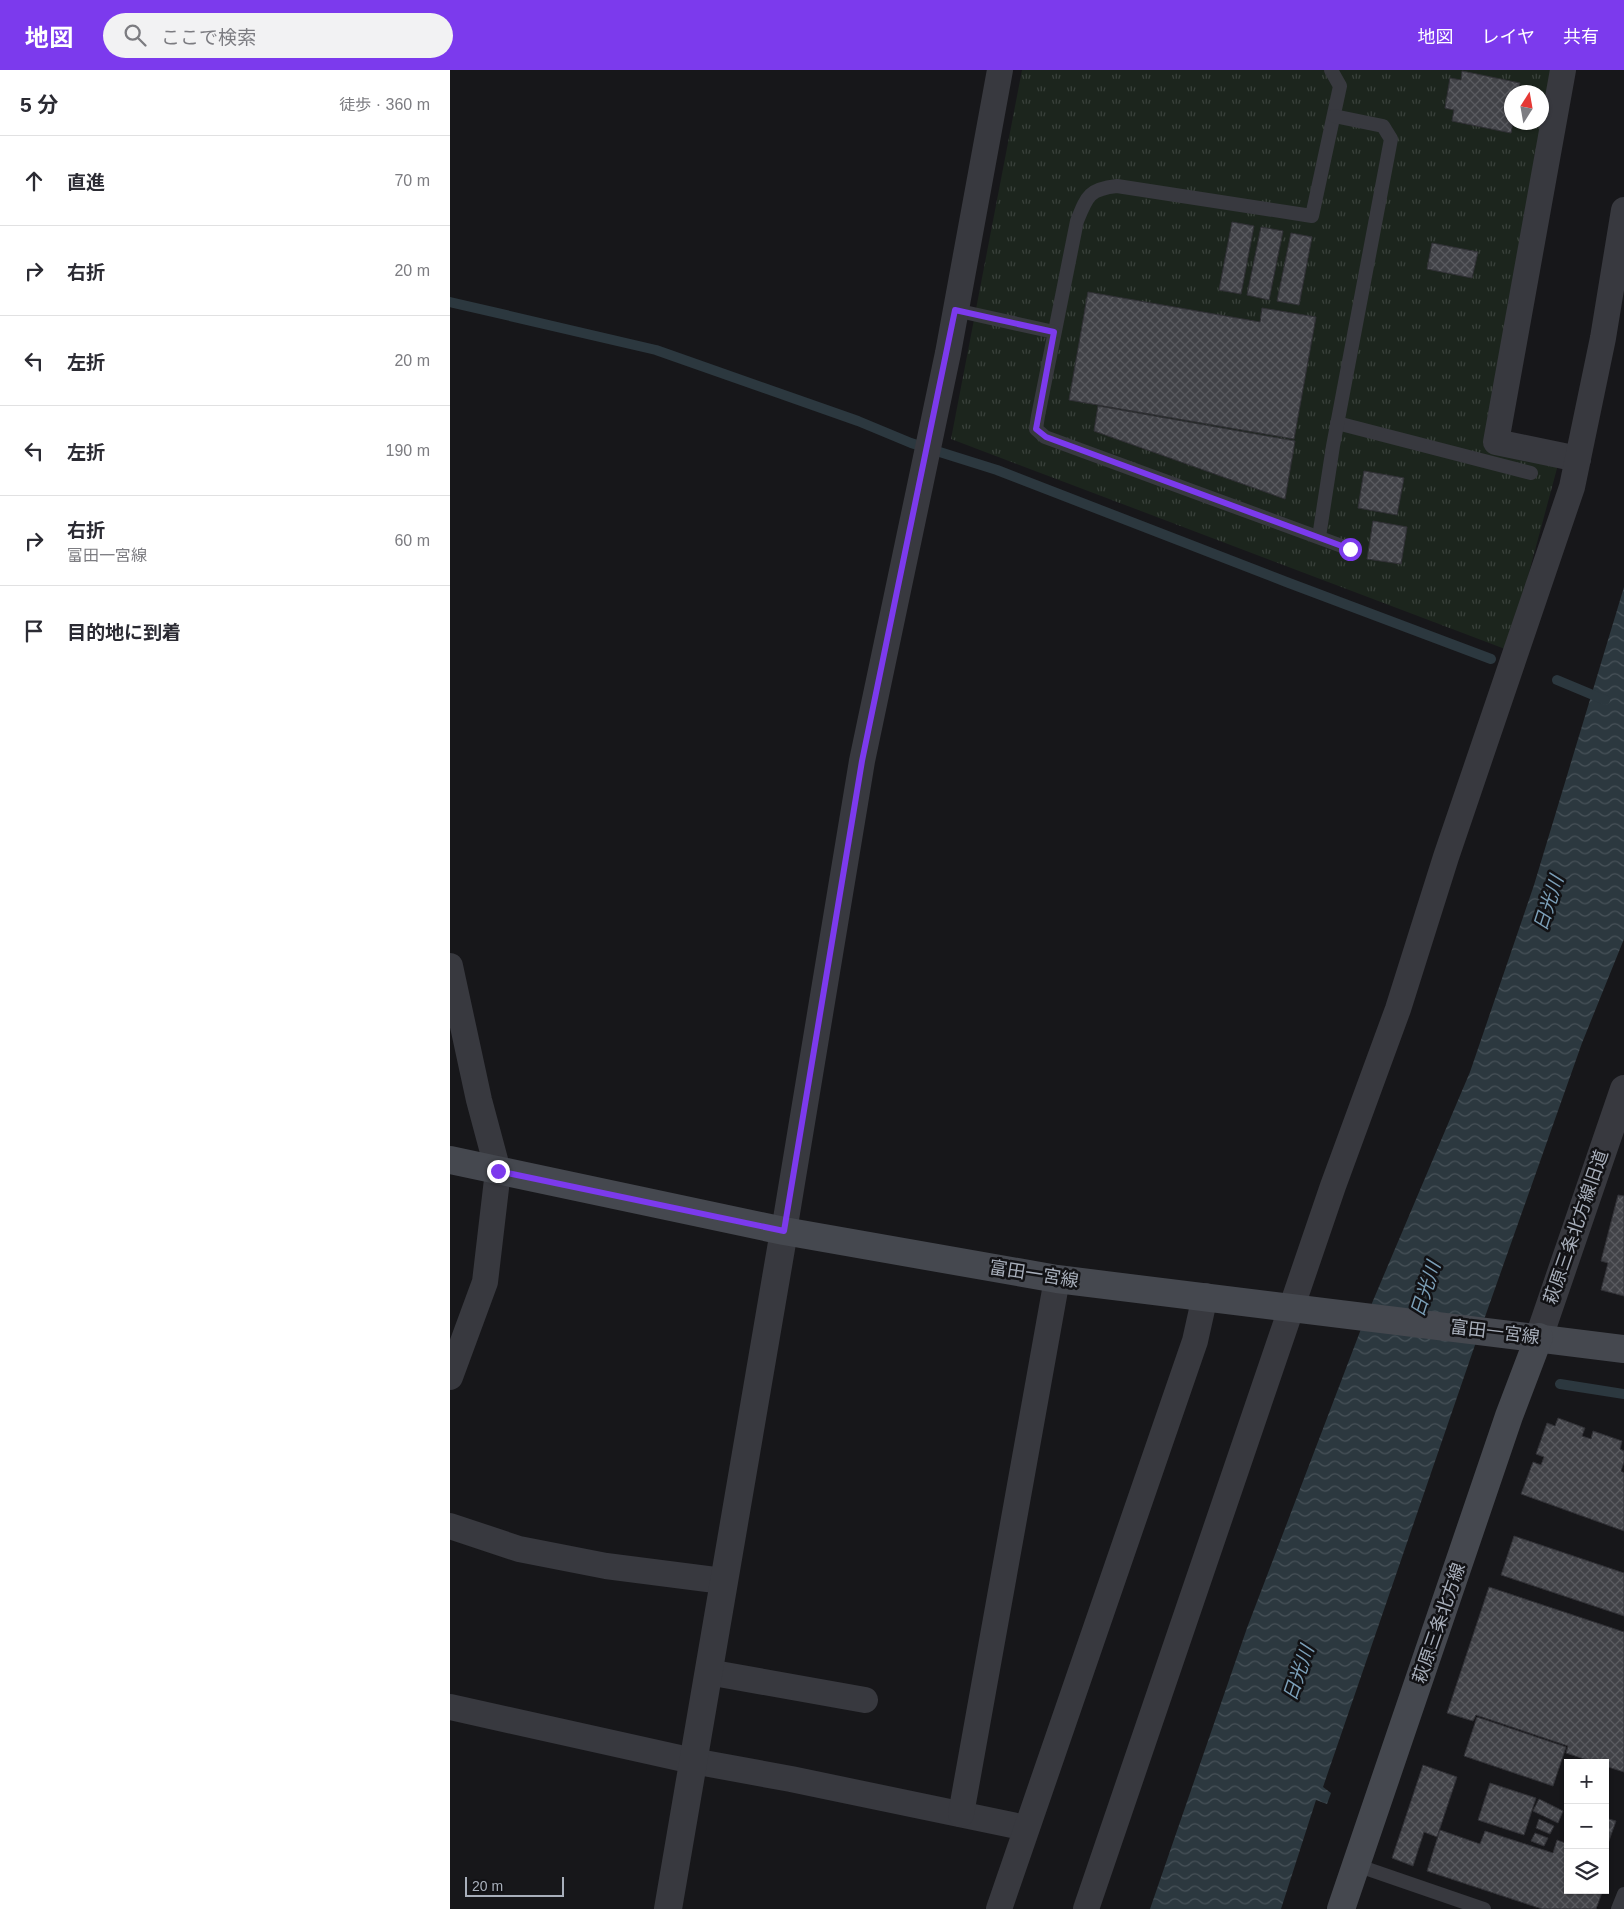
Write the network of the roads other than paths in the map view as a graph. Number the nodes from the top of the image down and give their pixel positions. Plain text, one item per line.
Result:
1 (1000, 70) edge
2 (1331, 70) edge
3 (1563, 70) edge
4 (1334, 116) junction
5 (1624, 210) edge
6 (955, 310) junction
7 (1054, 332) junction
8 (1337, 423) junction
9 (1578, 459) junction
10 (1531, 473) dead end
11 (1319, 537) junction
12 (1350, 549) dead end
13 (450, 966) edge
14 (1624, 1089) edge
15 (450, 1160) edge
16 (498, 1171) junction
17 (784, 1231) junction
18 (1057, 1279) junction
19 (1205, 1296) junction
20 (1305, 1309) junction
21 (1529, 1336) junction
22 (1624, 1349) edge
23 (450, 1378) edge
24 (450, 1526) edge
25 (723, 1581) junction
26 (708, 1672) junction
27 (865, 1700) dead end
28 (450, 1707) edge
29 (694, 1761) junction
30 (961, 1814) junction
31 (1026, 1828) junction
32 (1356, 1865) junction
33 (1624, 1894) edge
34 (668, 1909) edge
35 (999, 1909) edge
36 (1086, 1909) edge
37 (1341, 1909) edge
38 (1484, 1909) edge
39 (1618, 1909) edge

1 - 6 street
2 - 4 lane
3 - 9 street
4 - 7 lane
4 - 8 lane
5 - 9 street
6 - 7 lane
6 - 17 street
7 - 11 lane
8 - 10 lane
8 - 11 lane
9 - 20 street
11 - 12 lane
13 - 16 street
14 - 21 street, 萩原三条北方線旧道
15 - 16 main road, 富田一宮線
16 - 17 main road, 富田一宮線
16 - 23 street
17 - 18 main road, 富田一宮線
17 - 25 street
18 - 19 main road, 富田一宮線
18 - 30 street
19 - 20 main road, 富田一宮線
19 - 31 street
20 - 21 main road, 富田一宮線
20 - 36 street
21 - 22 main road, 富田一宮線
21 - 32 main road, 萩原三条北方線
24 - 25 street
25 - 26 street
26 - 27 street
26 - 29 street
28 - 29 street
29 - 30 street
29 - 34 street
30 - 31 street
31 - 35 street
32 - 37 main road, 萩原三条北方線
32 - 38 lane
33 - 39 lane

